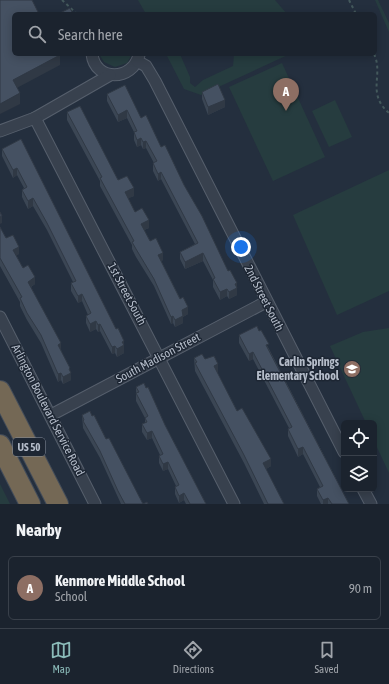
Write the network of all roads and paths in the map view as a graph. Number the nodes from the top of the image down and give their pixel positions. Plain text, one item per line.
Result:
1 (62, 0) edge
2 (349, 0) edge
3 (74, 12) edge
4 (355, 12) edge
5 (93, 56) edge
6 (375, 56) edge
7 (138, 57) edge
8 (110, 75) junction
9 (389, 113) edge
10 (35, 118) junction
11 (0, 131) edge
12 (266, 302) junction
13 (0, 317) edge
14 (160, 357) junction
15 (0, 391) edge
16 (51, 415) junction
17 (0, 445) edge
18 (341, 446) edge
19 (365, 492) edge
20 (30, 504) edge
21 (58, 504) edge
22 (95, 504) edge
23 (234, 504) edge
24 (371, 504) edge

1 - 3 path
2 - 4 path
5 - 8 street
6 - 9 path
7 - 8 street
7 - 12 street, 2nd Street South
8 - 10 street
10 - 11 street
10 - 14 street, 1st Street South
12 - 14 street, South Madison Street
12 - 18 street, 2nd Street South
13 - 16 street, Arlington Boulevard Service Road
14 - 16 street, South Madison Street
14 - 23 street, 1st Street South
15 - 21 highway, US 50
16 - 22 street, Arlington Boulevard Service Road
17 - 20 highway, US 50
19 - 24 street

